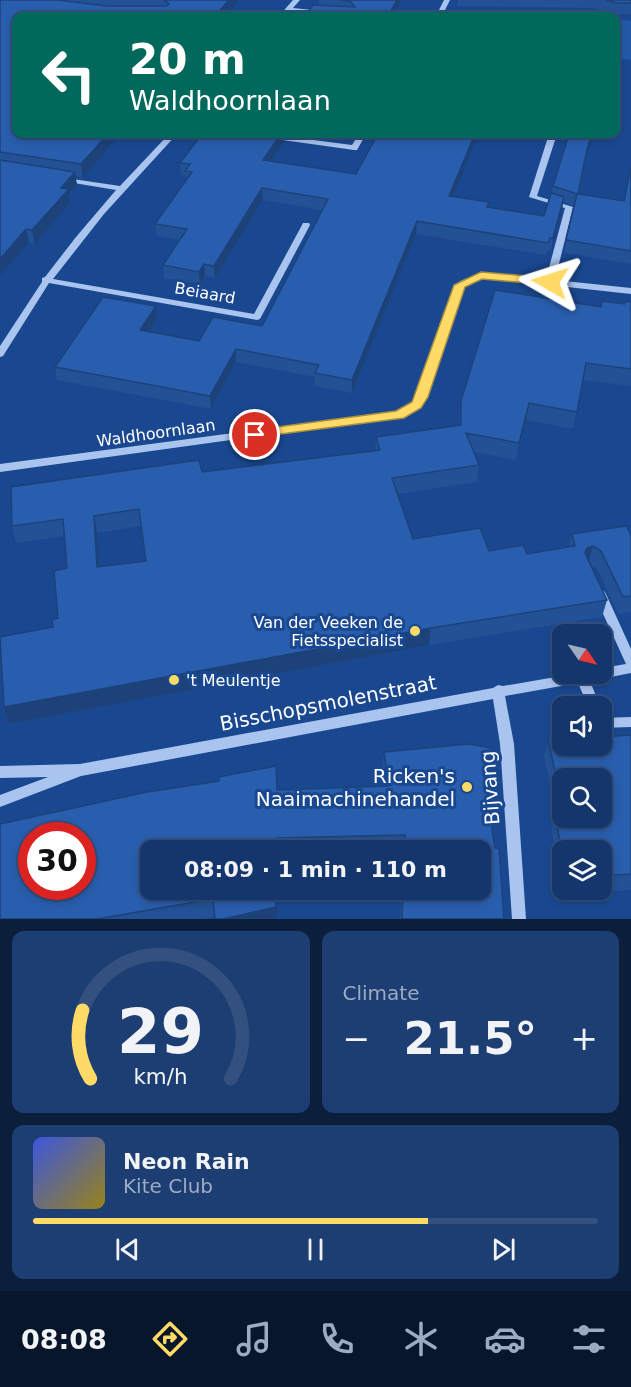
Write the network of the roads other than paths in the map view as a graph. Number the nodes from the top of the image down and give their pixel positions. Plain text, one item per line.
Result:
1 (297, 0) edge
2 (289, 9) junction
3 (286, 12) edge
4 (315, 12) edge
5 (169, 138) edge
6 (283, 138) edge
7 (360, 138) edge
8 (552, 138) edge
9 (47, 176) edge
10 (122, 189) junction
11 (306, 225) dead end
12 (45, 280) junction
13 (550, 282) junction
14 (631, 291) edge
15 (0, 354) edge
16 (0, 468) edge
17 (593, 579) edge
18 (631, 662) edge
19 (631, 668) edge
20 (612, 671) edge
21 (552, 681) edge
22 (498, 690) junction
23 (631, 722) edge
24 (612, 723) edge
25 (80, 770) junction
26 (0, 772) edge
27 (0, 801) edge
28 (519, 919) edge

1 - 2 street
2 - 3 street
2 - 4 street
5 - 10 street
6 - 7 street
8 - 13 street
9 - 10 street
10 - 12 street
11 - 12 street, Beiaard
12 - 15 street
13 - 14 street, Waldhoornlaan
13 - 16 street, Waldhoornlaan
17 - 18 street
19 - 20 street, Bisschopsmolenstraat
21 - 22 street, Bisschopsmolenstraat
22 - 25 street, Bisschopsmolenstraat
22 - 28 street, Bijvang
23 - 24 street
25 - 26 street, Bisschopsmolenstraat
25 - 27 street, Bisschopsmolenstraat

